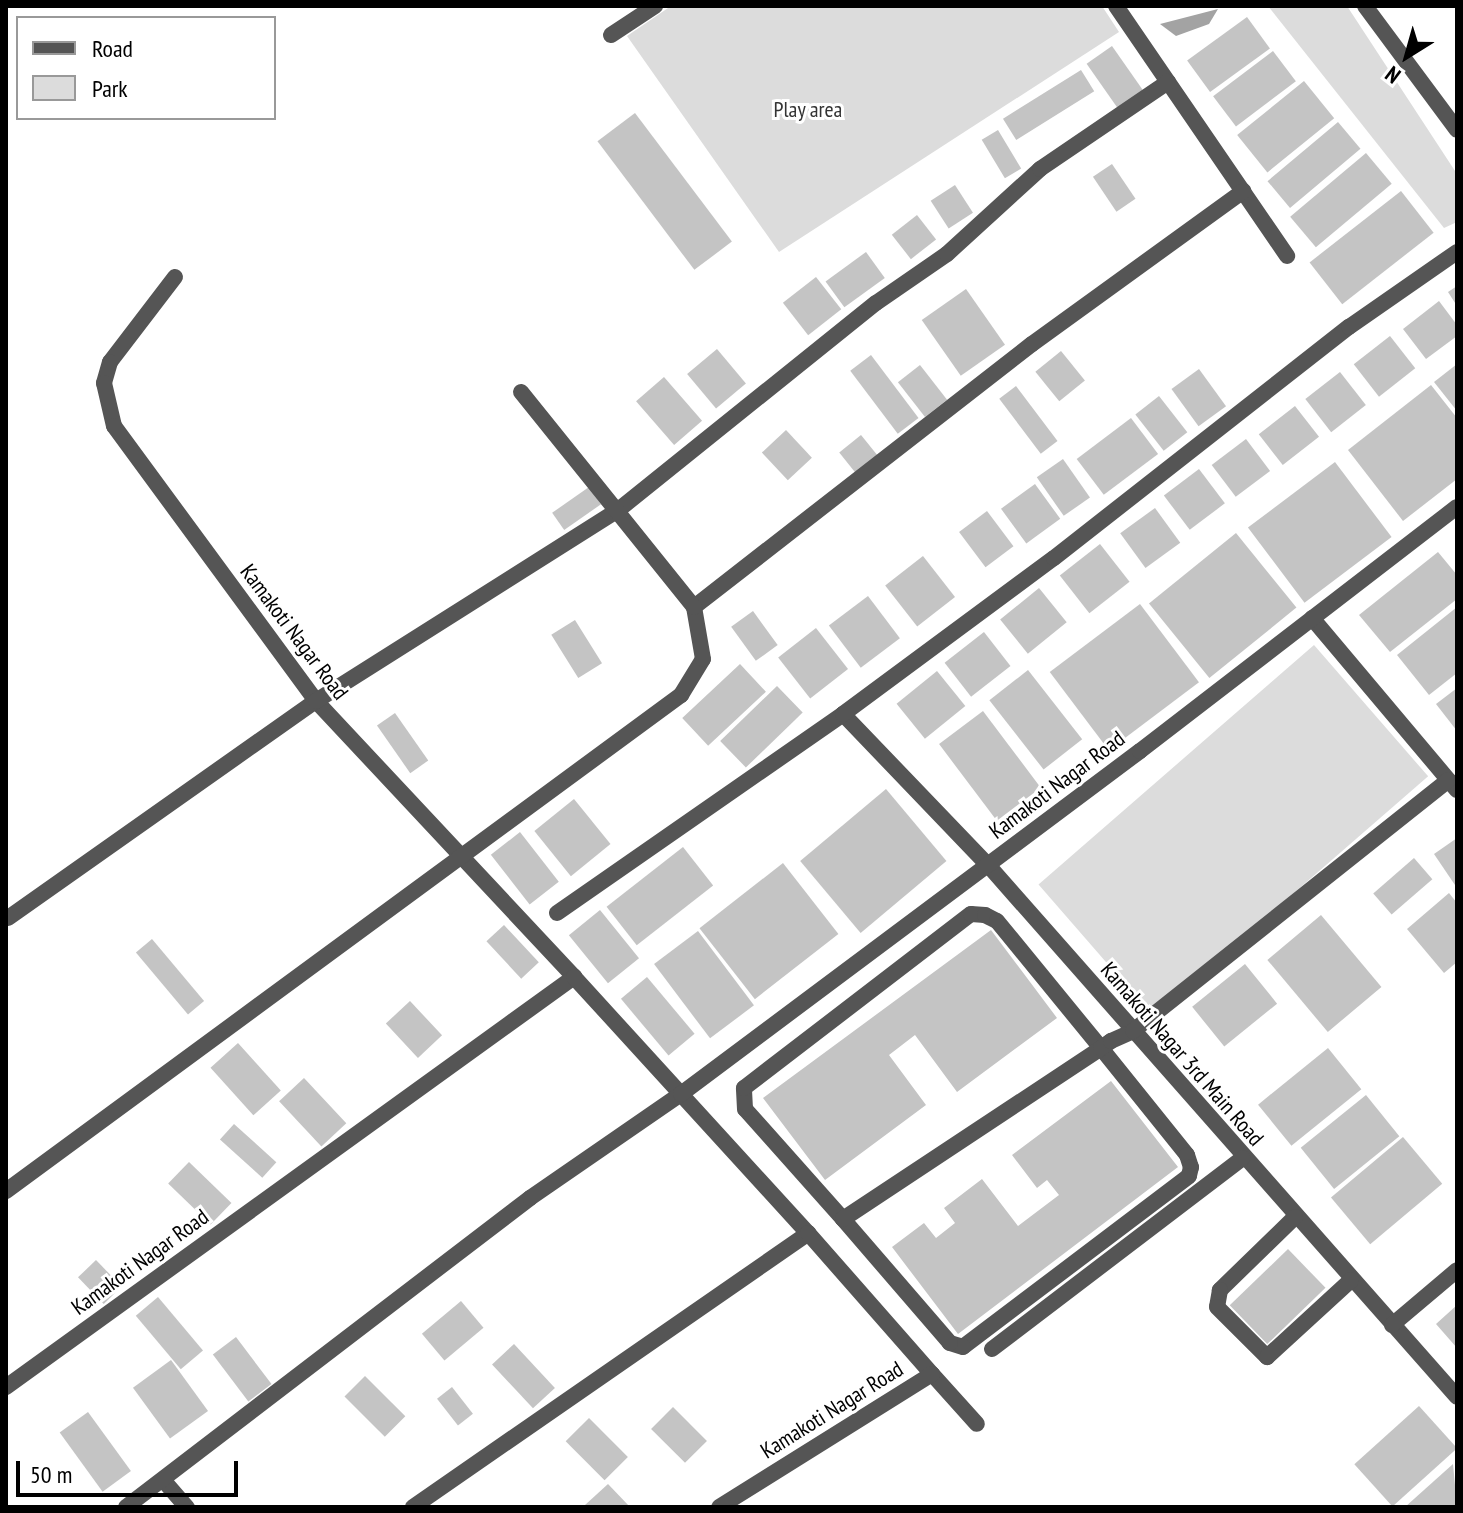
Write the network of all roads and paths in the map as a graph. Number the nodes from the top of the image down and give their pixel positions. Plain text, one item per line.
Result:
1 (655, 6) edge
2 (1116, 6) edge
3 (1365, 6) edge
4 (611, 35) dead end
5 (1168, 82) junction
6 (1457, 130) edge
7 (1243, 191) junction
8 (1457, 252) edge
9 (1287, 256) dead end
10 (175, 277) dead end
11 (521, 392) dead end
12 (1457, 507) edge
13 (617, 511) junction
14 (694, 607) junction
15 (1312, 618) junction
16 (316, 701) junction
17 (843, 714) junction
18 (1452, 785) edge
19 (460, 853) junction
20 (988, 865) junction
21 (557, 913) dead end
22 (8, 918) edge
23 (574, 977) junction
24 (1133, 1031) junction
25 (1101, 1048) junction
26 (681, 1094) junction
27 (1243, 1158) junction
28 (6, 1191) edge
29 (1295, 1217) junction
30 (843, 1219) junction
31 (808, 1233) junction
32 (1457, 1270) edge
33 (1351, 1280) junction
34 (1392, 1325) junction
35 (992, 1349) dead end
36 (932, 1374) junction
37 (6, 1387) edge
38 (1457, 1397) edge
39 (977, 1424) dead end
40 (164, 1481) junction
41 (126, 1507) edge
42 (187, 1507) edge
43 (413, 1507) edge
44 (719, 1507) edge

1 - 4 street
2 - 5 street
3 - 6 street
5 - 7 street
5 - 13 street
7 - 9 street
7 - 14 street
8 - 17 street
10 - 16 street, Kamakoti Nagar Road
11 - 13 street
12 - 15 street, Kamakoti Nagar Road
13 - 14 street
13 - 16 street
14 - 19 street
15 - 18 street
15 - 20 street, Kamakoti Nagar Road
16 - 19 street, Kamakoti Nagar Road
16 - 22 street
17 - 20 street, Kamakoti Nagar 3rd Main Road
17 - 21 street
18 - 24 street
19 - 23 street, Kamakoti Nagar Road
19 - 28 street
20 - 24 street, Kamakoti Nagar 3rd Main Road
20 - 26 street, Kamakoti Nagar Road
23 - 26 street, Kamakoti Nagar Road
23 - 37 street, Kamakoti Nagar Road
24 - 25 street
24 - 27 street, Kamakoti Nagar 3rd Main Road
25 - 30 street
25 - 30 street
25 - 30 street
26 - 31 street, Kamakoti Nagar Road
26 - 40 street, Kamakoti Nagar Road
27 - 29 street, Kamakoti Nagar 3rd Main Road
27 - 35 street
29 - 33 street, Kamakoti Nagar 3rd Main Road
29 - 33 street
31 - 36 street, Kamakoti Nagar Road
31 - 43 street
32 - 34 street
33 - 34 street, Kamakoti Nagar 3rd Main Road
34 - 38 street, Kamakoti Nagar 3rd Main Road
36 - 39 street
36 - 44 street, Kamakoti Nagar Road
40 - 41 street, Kamakoti Nagar Road
40 - 42 street

